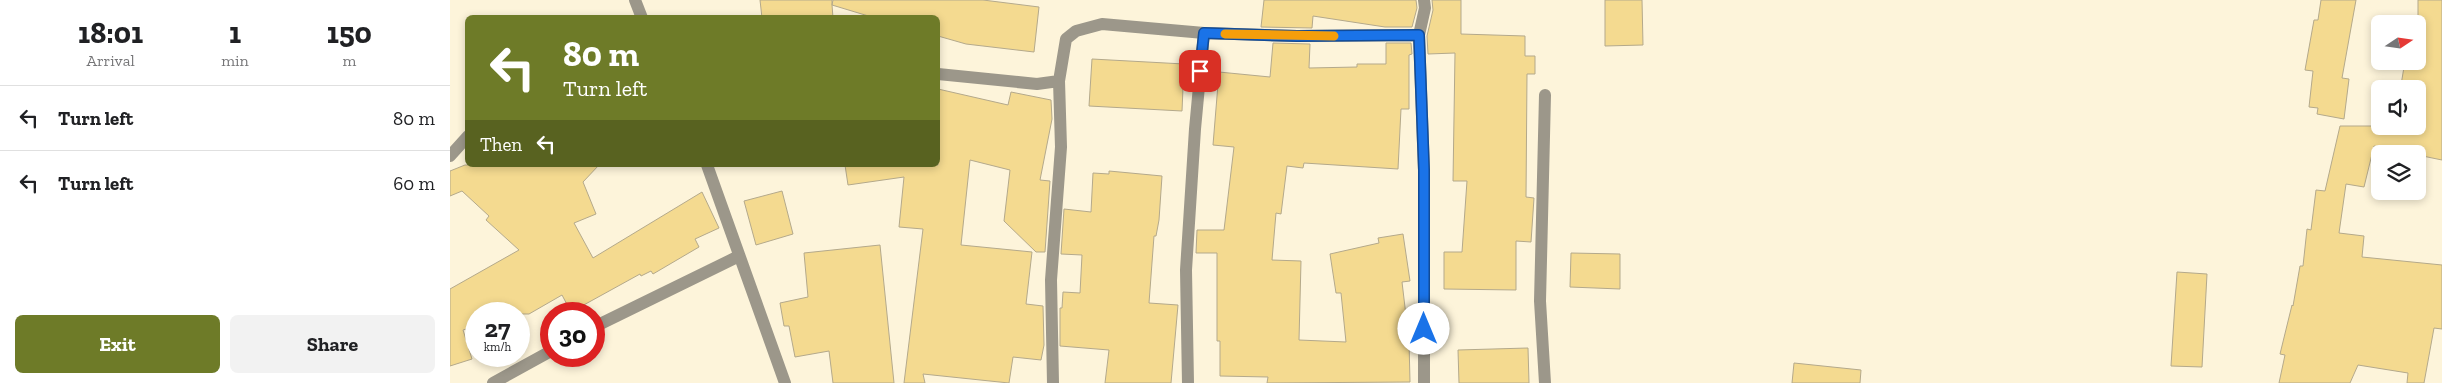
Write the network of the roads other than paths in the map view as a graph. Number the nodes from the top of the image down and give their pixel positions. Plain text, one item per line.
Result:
1 (635, 0) edge
2 (1424, 0) edge
3 (641, 15) edge
4 (1204, 33) junction
5 (1419, 35) junction
6 (940, 74) edge
7 (1059, 81) junction
8 (1545, 95) dead end
9 (465, 139) edge
10 (450, 156) edge
11 (708, 167) edge
12 (739, 256) junction
13 (605, 322) edge
14 (540, 357) edge
15 (493, 383) edge
16 (785, 383) edge
17 (1052, 383) edge
18 (1188, 383) edge
19 (1424, 383) edge
20 (1545, 383) edge

1 - 3 street
2 - 5 street
4 - 5 street
4 - 7 street
4 - 18 street
5 - 19 street
6 - 7 street
7 - 17 street
8 - 20 street
9 - 10 street
11 - 12 street
12 - 13 street
12 - 16 street
14 - 15 street

